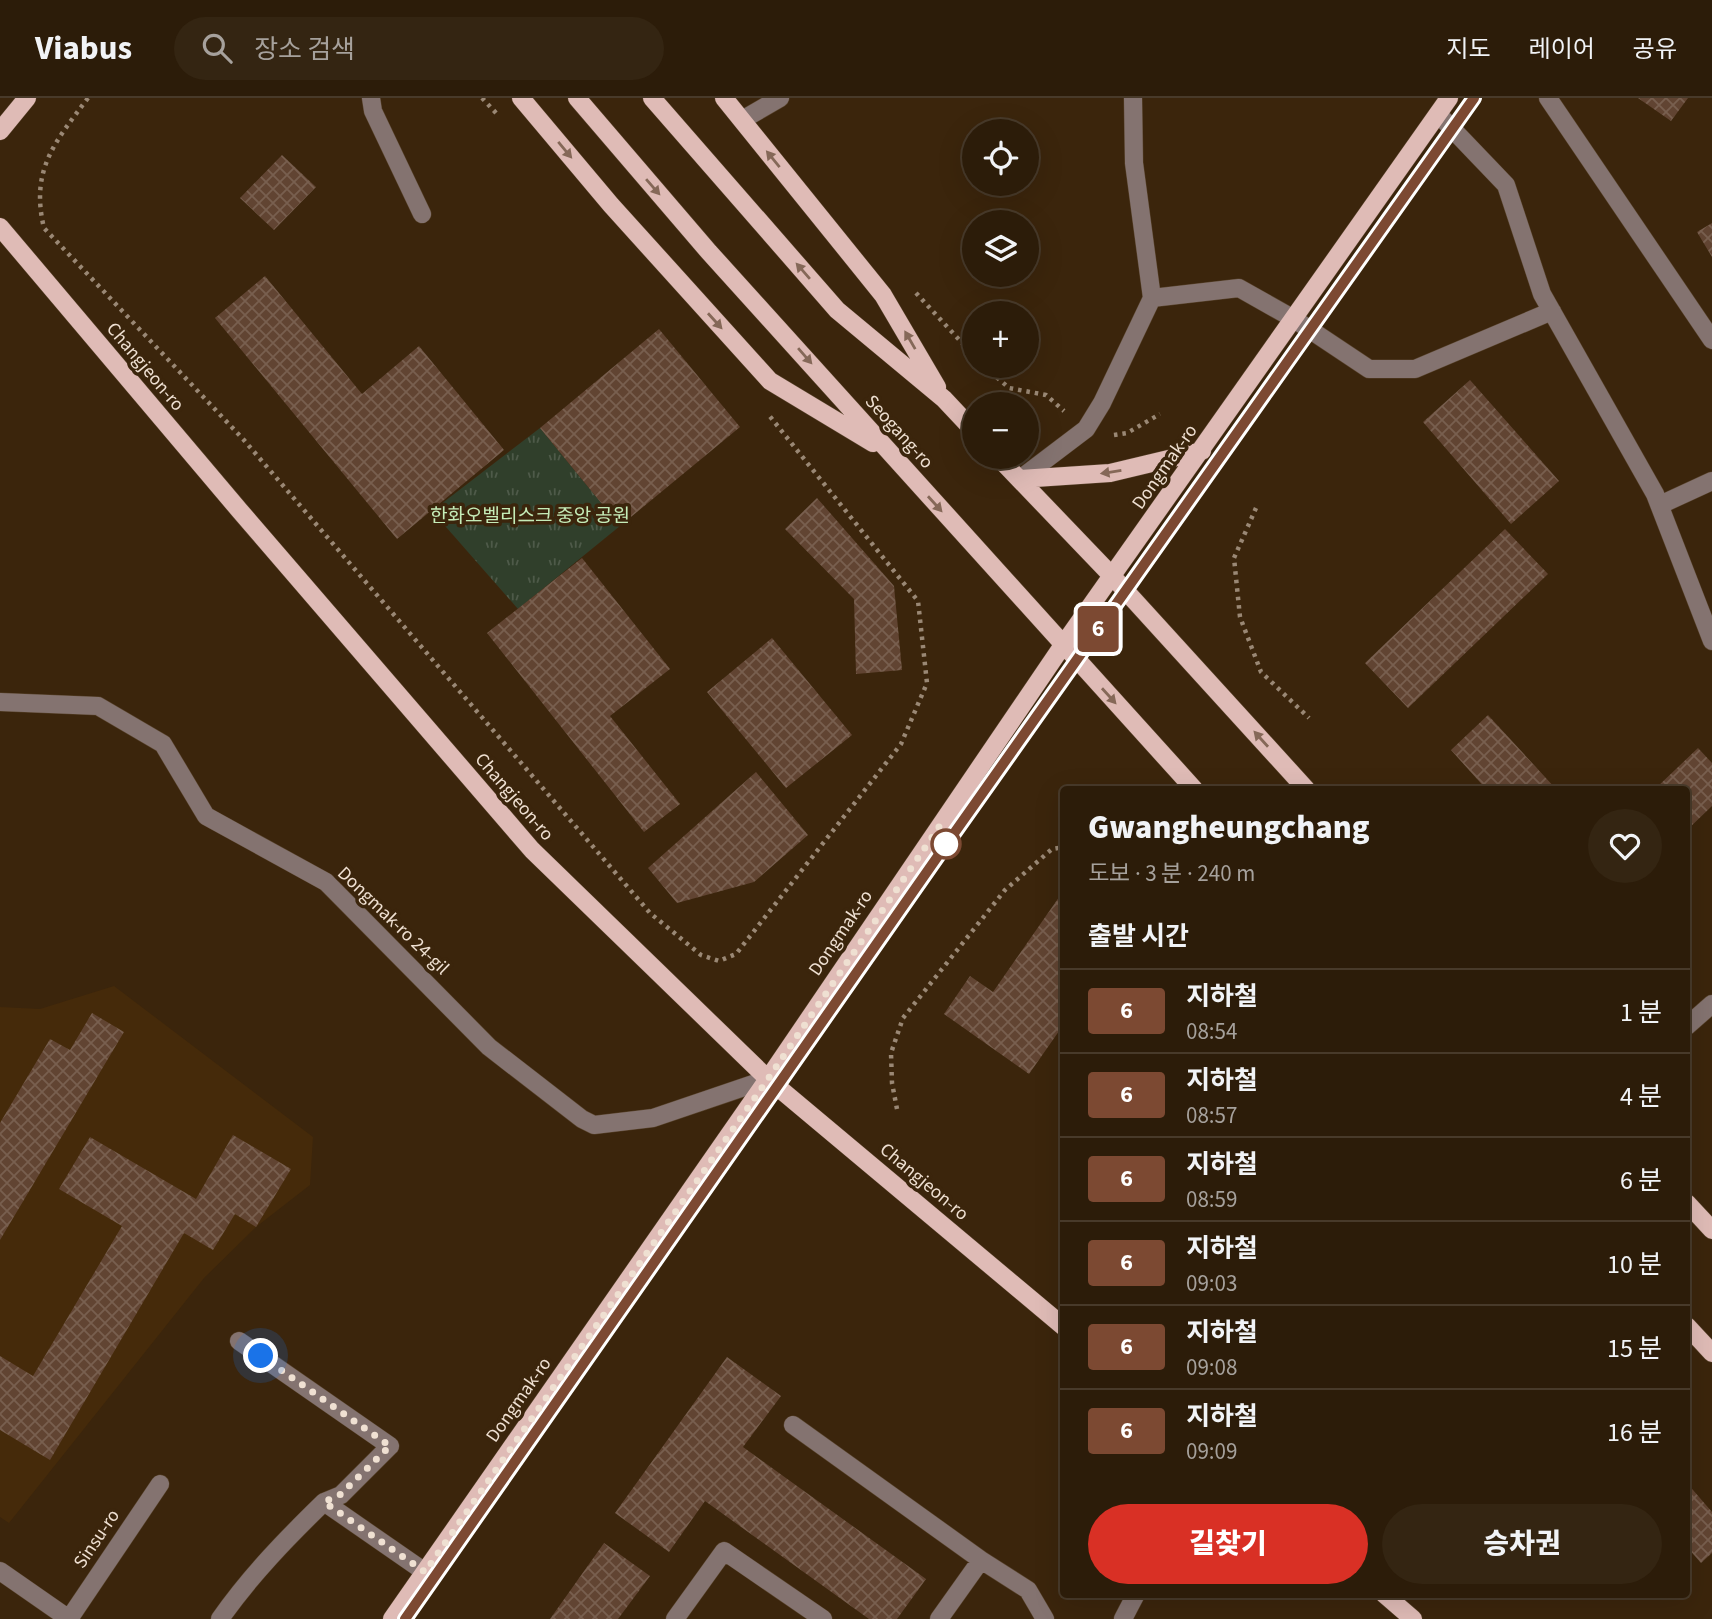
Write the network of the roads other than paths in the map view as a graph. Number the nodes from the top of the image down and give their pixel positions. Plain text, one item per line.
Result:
1 (27, 98) edge
2 (371, 98) edge
3 (521, 98) edge
4 (577, 98) edge
5 (652, 98) edge
6 (724, 98) edge
7 (780, 98) edge
8 (1133, 98) edge
9 (1449, 98) edge
10 (1548, 98) edge
11 (1438, 114) junction
12 (742, 120) junction
13 (0, 131) edge
14 (422, 214) dead end
15 (0, 227) edge
16 (1152, 298) junction
17 (1552, 311) junction
18 (1294, 319) junction
19 (1712, 340) edge
20 (944, 399) junction
21 (962, 418) edge
22 (1202, 451) junction
23 (889, 453) junction
24 (1010, 469) edge
25 (1020, 479) junction
26 (1712, 481) edge
27 (1660, 505) junction
28 (1113, 577) junction
29 (1712, 641) edge
30 (1063, 645) junction
31 (0, 702) edge
32 (1191, 786) edge
33 (1304, 786) edge
34 (1712, 1004) edge
35 (1690, 1023) edge
36 (768, 1079) junction
37 (1690, 1206) edge
38 (1712, 1230) edge
39 (1060, 1323) edge
40 (1690, 1329) edge
41 (239, 1341) dead end
42 (1712, 1353) edge
43 (793, 1425) dead end
44 (160, 1484) dead end
45 (324, 1502) junction
46 (981, 1560) junction
47 (0, 1571) edge
48 (425, 1572) junction
49 (1134, 1598) edge
50 (1389, 1598) edge
51 (69, 1619) edge
52 (220, 1619) edge
53 (392, 1619) edge
54 (675, 1619) edge
55 (823, 1619) edge
56 (939, 1619) edge
57 (1045, 1619) edge
58 (1123, 1619) edge
59 (1413, 1619) edge

1 - 13 main road
2 - 14 street
3 -> 23 main road
4 -> 23 main road, Seogang-ro
20 -> 5 main road
6 - 12 main road
7 - 12 street
8 - 16 street
9 - 11 main road, Dongmak-ro
10 - 19 street
11 - 17 street
11 - 18 main road, Dongmak-ro
20 -> 12 main road
15 - 36 main road, Changjeon-ro
16 - 18 street
16 - 25 street
17 - 18 street
17 - 27 street
18 - 22 main road, Dongmak-ro
20 - 21 main road
22 -> 25 main road
22 - 28 main road, Dongmak-ro
23 -> 30 main road, Seogang-ro
24 - 25 main road
25 - 28 main road
26 - 27 street
27 - 29 street
28 - 30 main road, Dongmak-ro
33 -> 28 main road
30 -> 32 main road, Seogang-ro
30 - 36 main road, Dongmak-ro
31 - 36 street, Dongmak-ro 24-gil
34 - 35 street
36 - 39 main road, Changjeon-ro
36 - 48 main road, Dongmak-ro
37 - 38 main road
40 - 42 main road
41 - 45 street
43 - 46 street
44 - 51 street, Sinsu-ro
45 - 48 street
45 - 52 street
46 - 56 street
46 - 57 street
47 - 51 street, Sinsu-ro
48 - 53 main road, Dongmak-ro
49 - 58 street
50 - 59 main road
54 - 55 street

